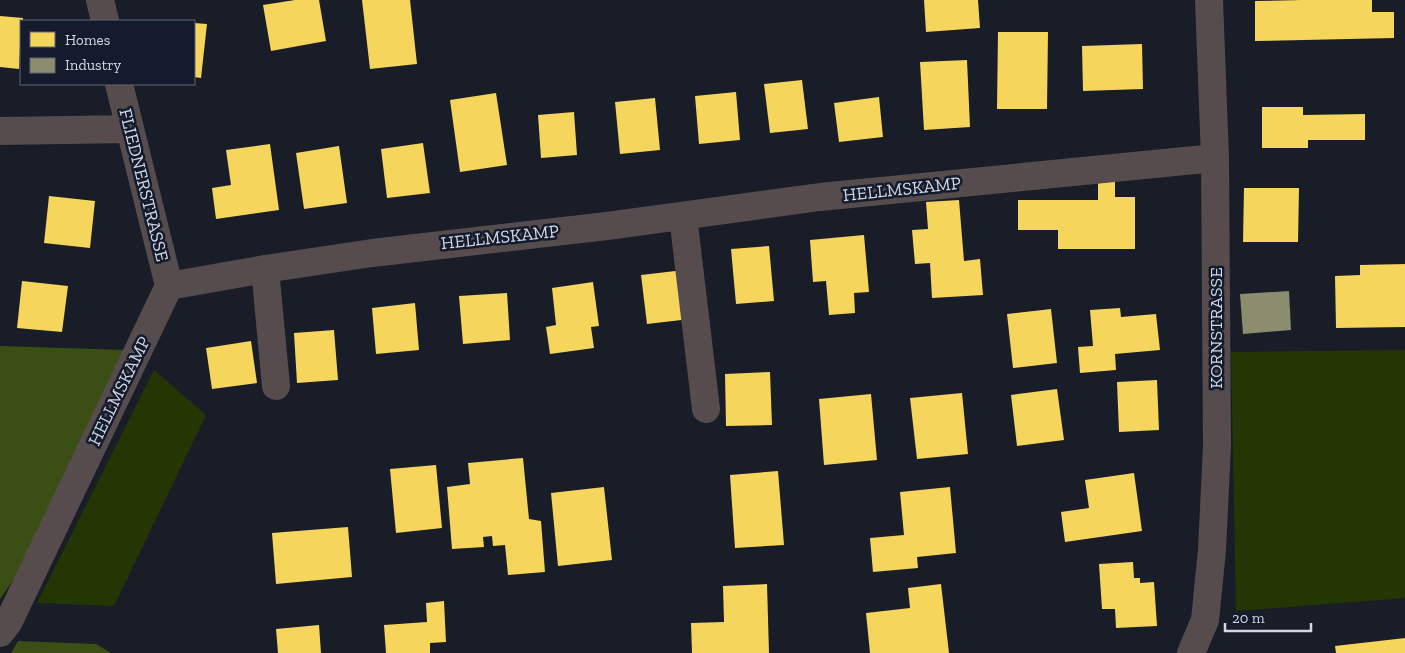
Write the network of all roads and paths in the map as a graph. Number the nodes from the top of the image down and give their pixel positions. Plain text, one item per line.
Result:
1 (100, 0) edge
2 (1209, 0) edge
3 (105, 20) edge
4 (119, 85) edge
5 (130, 129) junction
6 (0, 131) edge
7 (1215, 158) junction
8 (683, 216) junction
9 (265, 269) junction
10 (169, 286) junction
11 (276, 386) dead end
12 (706, 409) dead end
13 (0, 632) edge
14 (1191, 653) edge

1 - 3 street
2 - 7 street, KORNSTRASSE
4 - 5 street, FLIEDNERSTRASSE
5 - 6 street
5 - 10 street, FLIEDNERSTRASSE
7 - 8 street, HELLMSKAMP
7 - 14 street, KORNSTRASSE
8 - 9 street, HELLMSKAMP
8 - 12 street
9 - 10 street, HELLMSKAMP
9 - 11 street
10 - 13 street, HELLMSKAMP

